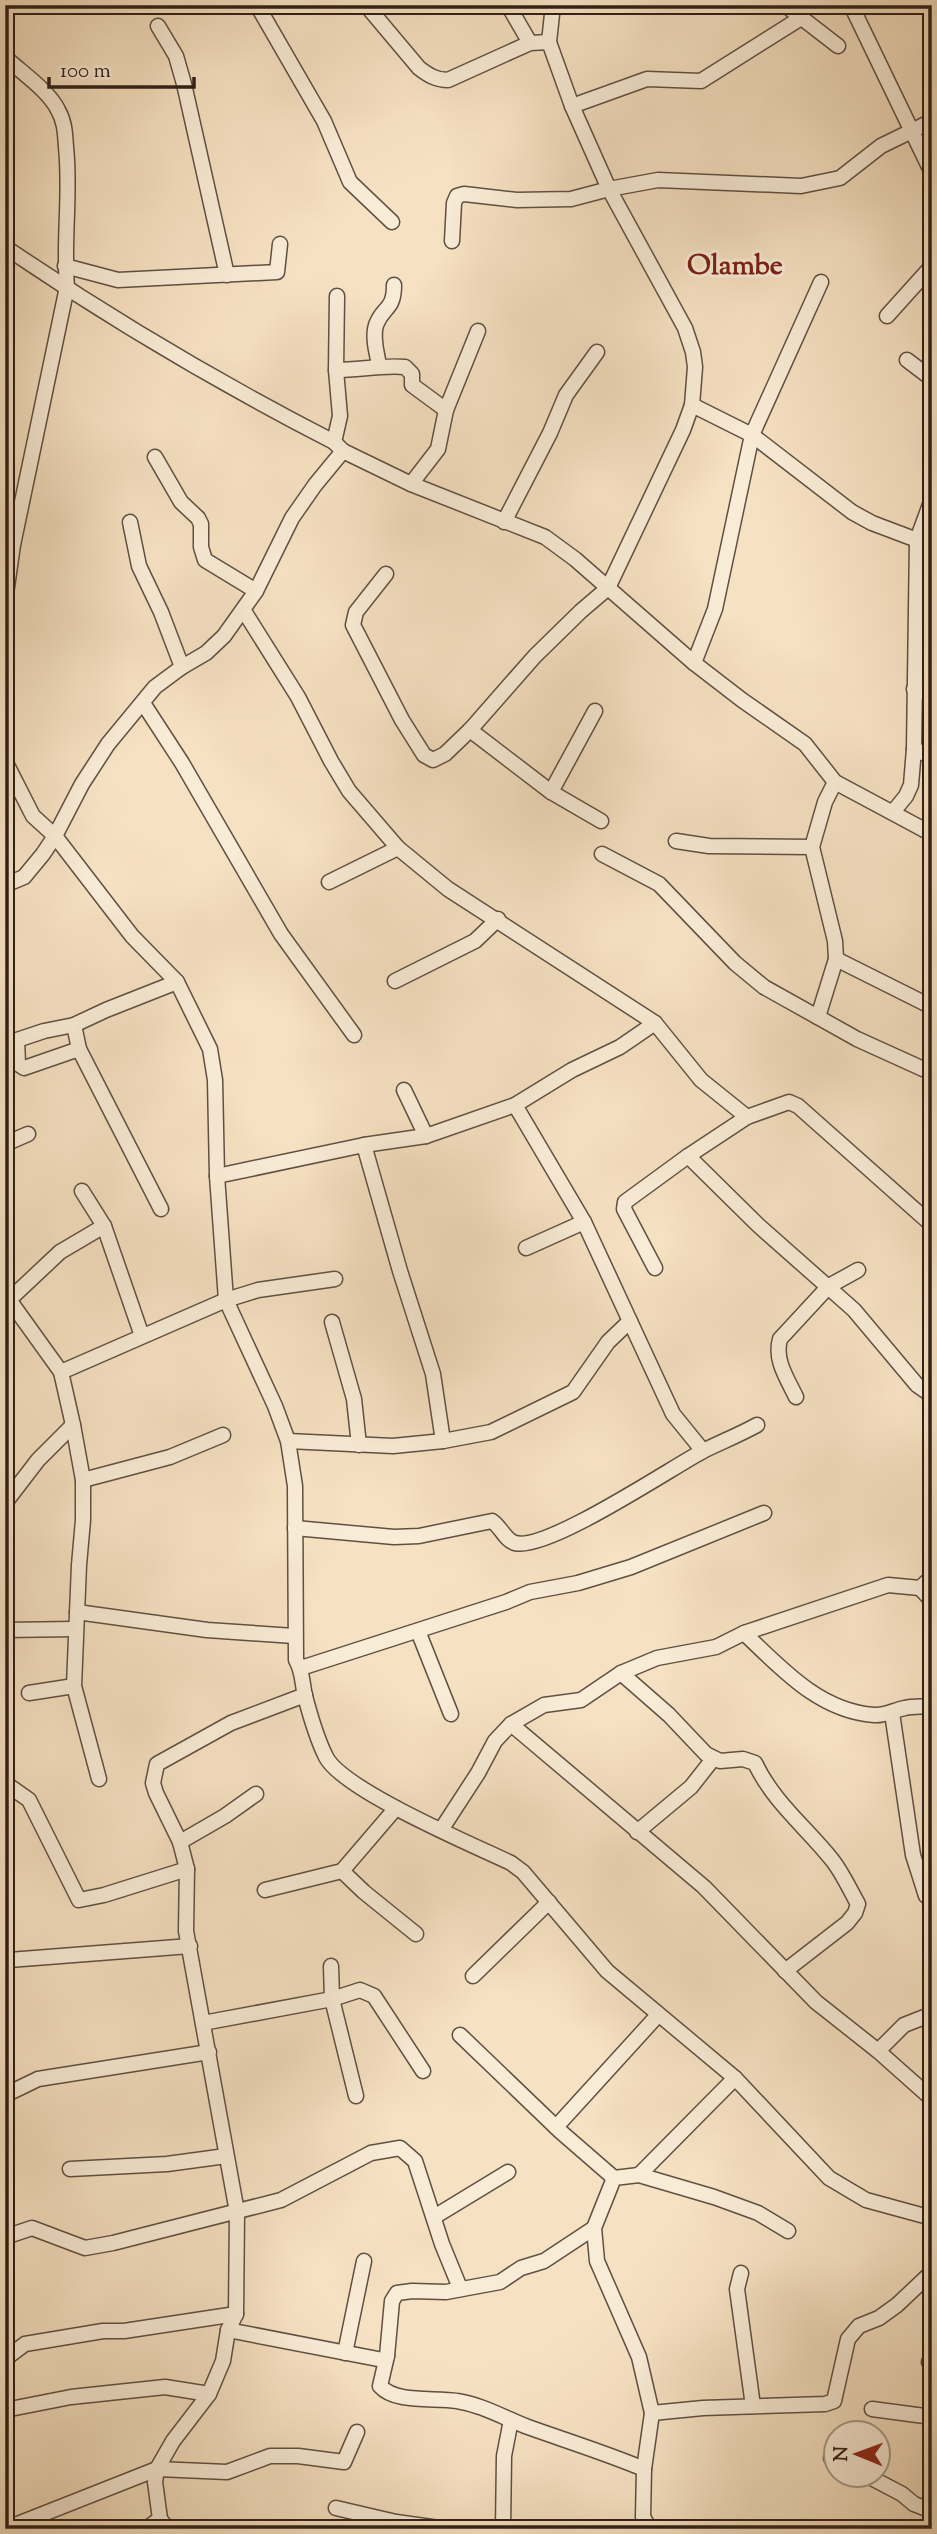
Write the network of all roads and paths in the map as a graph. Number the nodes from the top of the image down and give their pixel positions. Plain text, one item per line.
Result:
1 (257, 5) edge
2 (366, 5) edge
3 (508, 5) edge
4 (553, 5) edge
5 (785, 5) edge
6 (851, 5) edge
7 (801, 18) junction
8 (158, 26) dead end
9 (549, 42) junction
10 (530, 43) junction
11 (838, 46) dead end
12 (5, 57) edge
13 (572, 106) junction
14 (932, 121) edge
15 (913, 129) junction
16 (932, 173) edge
17 (609, 189) junction
18 (392, 222) dead end
19 (452, 241) dead end
20 (280, 244) dead end
21 (5, 247) edge
22 (65, 266) junction
23 (932, 266) edge
24 (226, 275) junction
25 (821, 282) dead end
26 (394, 285) dead end
27 (67, 287) junction
28 (337, 296) dead end
29 (887, 316) dead end
30 (478, 331) dead end
31 (597, 352) dead end
32 (907, 360) dead end
33 (379, 365) junction
34 (336, 370) junction
35 (932, 379) edge
36 (692, 405) junction
37 (446, 410) junction
38 (752, 435) junction
39 (339, 447) junction
40 (155, 457) dead end
41 (411, 484) junction
42 (932, 499) edge
43 (130, 522) dead end
44 (505, 522) junction
45 (917, 540) junction
46 (9, 546) edge
47 (932, 548) edge
48 (386, 574) dead end
49 (608, 588) junction
50 (256, 591) junction
51 (5, 601) edge
52 (244, 611) junction
53 (694, 663) junction
54 (181, 667) junction
55 (914, 689) junction
56 (932, 695) edge
57 (143, 703) junction
58 (595, 711) dead end
59 (470, 730) junction
60 (914, 749) junction
61 (932, 757) edge
62 (5, 761) edge
63 (835, 782) junction
64 (551, 792) junction
65 (893, 812) junction
66 (601, 821) dead end
67 (932, 834) edge
68 (55, 836) junction
69 (676, 841) dead end
70 (812, 847) junction
71 (398, 848) junction
72 (602, 854) dead end
73 (329, 882) dead end
74 (5, 885) edge
75 (498, 919) junction
76 (836, 958) junction
77 (396, 981) dead end
78 (177, 982) junction
79 (932, 1007) edge
80 (818, 1017) junction
81 (655, 1023) junction
82 (74, 1026) junction
83 (354, 1035) dead end
84 (79, 1049) junction
85 (932, 1073) edge
86 (404, 1090) dead end
87 (515, 1105) junction
88 (747, 1117) junction
89 (28, 1134) dead end
90 (426, 1136) junction
91 (5, 1144) edge
92 (364, 1145) junction
93 (688, 1156) junction
94 (217, 1176) junction
95 (82, 1191) dead end
96 (161, 1209) dead end
97 (930, 1219) edge
98 (584, 1223) junction
99 (104, 1226) junction
100 (526, 1248) dead end
101 (655, 1268) dead end
102 (858, 1270) dead end
103 (334, 1279) dead end
104 (829, 1286) junction
105 (8, 1296) edge
106 (226, 1300) junction
107 (630, 1321) junction
108 (332, 1322) dead end
109 (142, 1336) junction
110 (61, 1371) junction
111 (932, 1391) edge
112 (796, 1397) dead end
113 (73, 1425) junction
114 (757, 1425) dead end
115 (223, 1435) dead end
116 (288, 1441) junction
117 (443, 1441) junction
118 (359, 1446) junction
119 (703, 1451) junction
120 (83, 1480) junction
121 (8, 1495) edge
122 (764, 1513) dead end
123 (295, 1528) junction
124 (932, 1577) edge
125 (920, 1588) junction
126 (932, 1601) edge
127 (77, 1612) junction
128 (75, 1629) junction
129 (5, 1630) edge
130 (418, 1631) junction
131 (744, 1633) junction
132 (294, 1636) junction
133 (301, 1668) junction
134 (621, 1673) junction
135 (74, 1686) junction
136 (29, 1693) dead end
137 (305, 1695) junction
138 (932, 1706) edge
139 (892, 1713) junction
140 (451, 1714) dead end
141 (511, 1724) junction
142 (713, 1759) junction
143 (99, 1779) dead end
144 (5, 1783) edge
145 (256, 1794) dead end
146 (396, 1808) junction
147 (441, 1830) junction
148 (637, 1832) junction
149 (180, 1842) junction
150 (187, 1869) junction
151 (342, 1871) junction
152 (265, 1890) dead end
153 (926, 1896) dead end
154 (549, 1902) junction
155 (416, 1934) dead end
156 (190, 1947) junction
157 (5, 1963) edge
158 (331, 1966) dead end
159 (785, 1971) junction
160 (473, 1976) dead end
161 (332, 1998) junction
162 (932, 2014) edge
163 (658, 2015) junction
164 (203, 2023) junction
165 (460, 2035) dead end
166 (878, 2051) junction
167 (209, 2052) junction
168 (423, 2071) dead end
169 (735, 2078) junction
170 (5, 2095) edge
171 (356, 2096) dead end
172 (932, 2098) edge
173 (556, 2127) junction
174 (226, 2156) junction
175 (70, 2169) dead end
176 (508, 2172) dead end
177 (639, 2175) junction
178 (614, 2178) junction
179 (237, 2212) junction
180 (434, 2217) junction
181 (932, 2218) edge
182 (594, 2228) junction
183 (788, 2231) dead end
184 (5, 2237) edge
185 (364, 2262) dead end
186 (932, 2272) edge
187 (741, 2273) dead end
188 (460, 2288) junction
189 (236, 2314) junction
190 (228, 2330) junction
191 (345, 2353) junction
192 (387, 2356) junction
193 (5, 2359) edge
194 (209, 2394) junction
195 (753, 2406) junction
196 (872, 2409) dead end
197 (5, 2410) edge
198 (652, 2413) junction
199 (932, 2417) edge
200 (511, 2420) junction
201 (357, 2432) dead end
202 (157, 2469) junction
203 (645, 2469) junction
204 (891, 2488) edge
205 (336, 2508) dead end
206 (932, 2511) edge
207 (164, 2524) edge
208 (5, 2529) edge
209 (146, 2529) edge
210 (446, 2529) edge
211 (503, 2529) edge
212 (650, 2529) edge

1 - 18 street
2 - 10 street
3 - 10 street
4 - 9 street
5 - 7 street
6 - 15 street
7 - 11 street
7 - 13 street
8 - 24 street
9 - 10 street
9 - 13 street
12 - 22 street
13 - 17 street
14 - 15 street
15 - 16 street
15 - 17 street
17 - 19 street
17 - 36 street
20 - 24 street
21 - 27 street
22 - 24 street
22 - 27 street
23 - 29 street
25 - 38 street
26 - 33 street
27 - 39 street
27 - 46 street
28 - 34 street
30 - 37 street
31 - 44 street
32 - 35 street
33 - 34 street
33 - 37 street
34 - 39 street
36 - 38 street
36 - 49 street
37 - 41 street
38 - 45 street
38 - 53 street
39 - 41 street
39 - 50 street
40 - 50 street
41 - 44 street
42 - 45 street
43 - 54 street
44 - 49 street
45 - 47 street
45 - 55 street
46 - 51 street
48 - 59 street
49 - 53 street
49 - 59 street
50 - 52 street
52 - 54 street
52 - 71 street
53 - 63 street
54 - 57 street
55 - 56 street
55 - 60 street
57 - 68 street
57 - 83 street
58 - 64 street
59 - 64 street
60 - 61 street
60 - 65 street
62 - 68 street
63 - 65 street
63 - 70 street
64 - 66 street
65 - 67 street
68 - 74 street
68 - 78 street
69 - 70 street
70 - 76 street
71 - 73 street
71 - 75 street
72 - 80 street
75 - 77 street
75 - 81 street
76 - 79 street
76 - 80 street
78 - 82 street
78 - 94 street
80 - 85 street
81 - 87 street
81 - 88 street
82 - 84 street
82 - 84 street
84 - 96 street
86 - 90 street
87 - 90 street
87 - 98 street
88 - 93 street
88 - 97 street
89 - 91 street
90 - 92 street
92 - 94 street
92 - 117 street
93 - 101 street
93 - 104 street
94 - 106 street
95 - 99 street
98 - 100 street
98 - 107 street
99 - 105 street
99 - 109 street
102 - 104 street
103 - 106 street
104 - 111 street
104 - 112 street
105 - 110 street
106 - 109 street
106 - 116 street
107 - 117 street
107 - 119 street
108 - 118 street
109 - 110 street
110 - 113 street
113 - 120 street
113 - 121 street
114 - 119 street
115 - 120 street
116 - 118 street
116 - 123 street
117 - 118 street
119 - 123 street
120 - 127 street
122 - 130 street
123 - 132 street
124 - 125 street
125 - 126 street
125 - 131 street
127 - 128 street
127 - 132 street
128 - 129 street
128 - 135 street
130 - 133 street
130 - 140 street
131 - 134 street
131 - 139 street
132 - 133 street
133 - 137 street
134 - 141 street
134 - 142 street
135 - 136 street
135 - 143 street
137 - 146 street
137 - 149 street
138 - 139 street
139 - 153 street
141 - 147 street
141 - 148 street
142 - 148 street
142 - 159 street
144 - 150 street
145 - 149 street
146 - 147 street
146 - 151 street
147 - 154 street
148 - 159 street
149 - 150 street
150 - 156 street
151 - 152 street
151 - 155 street
154 - 160 street
154 - 163 street
156 - 157 street
156 - 164 street
158 - 161 street
159 - 166 street
161 - 164 street
161 - 168 street
161 - 171 street
162 - 166 street
163 - 169 street
163 - 173 street
164 - 167 street
165 - 173 street
166 - 172 street
167 - 170 street
167 - 174 street
169 - 177 street
169 - 181 street
173 - 178 street
174 - 175 street
174 - 179 street
176 - 180 street
177 - 178 street
177 - 183 street
178 - 182 street
179 - 180 street
179 - 184 street
179 - 189 street
180 - 188 street
182 - 188 street
182 - 198 street
185 - 191 street
186 - 195 street
187 - 195 street
188 - 192 street
189 - 190 street
189 - 193 street
190 - 191 street
190 - 194 street
191 - 192 street
192 - 200 street
194 - 197 street
194 - 202 street
195 - 198 street
196 - 199 street
198 - 203 street
200 - 203 street
200 - 211 street
201 - 202 street
202 - 207 street
202 - 208 street
203 - 212 street
204 - 206 street
205 - 210 street
207 - 209 street

